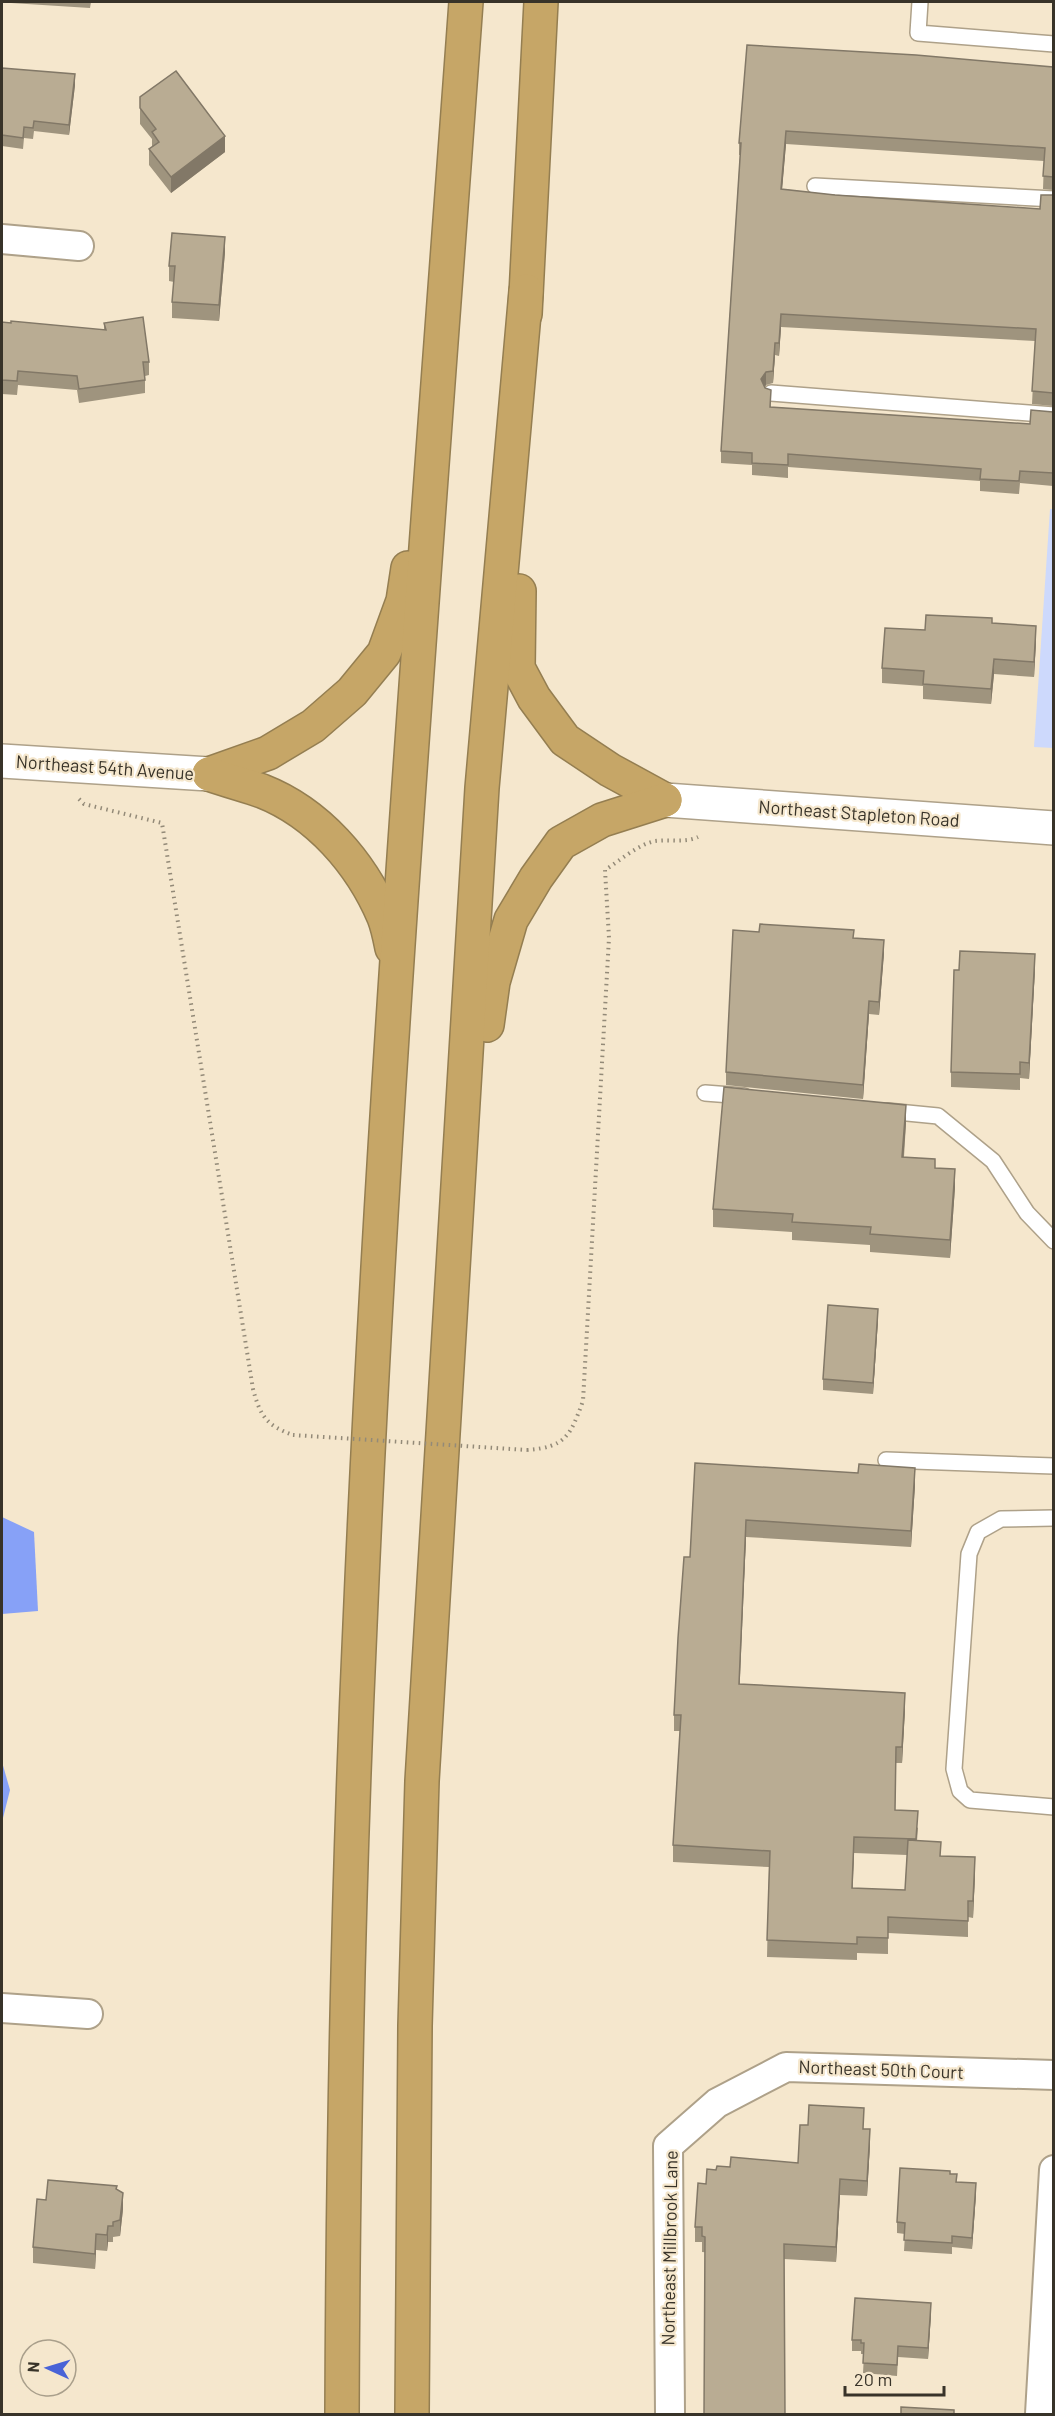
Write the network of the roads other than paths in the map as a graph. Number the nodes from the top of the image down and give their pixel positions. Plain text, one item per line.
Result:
1 (466, 2) edge
2 (541, 2) edge
3 (920, 2) edge
4 (1053, 44) edge
5 (815, 186) dead end
6 (1053, 199) edge
7 (2, 239) edge
8 (79, 246) dead end
9 (525, 291) junction
10 (444, 301) junction
11 (771, 393) edge
12 (1053, 415) edge
13 (2, 761) edge
14 (209, 774) junction
15 (665, 800) junction
16 (1053, 828) edge
17 (397, 967) junction
18 (705, 1093) dead end
19 (763, 1098) edge
20 (868, 1109) edge
21 (1053, 1241) edge
22 (450, 1327) junction
23 (886, 1460) dead end
24 (1053, 1466) edge
25 (1053, 1518) edge
26 (1053, 1807) edge
27 (2, 2008) edge
28 (88, 2014) dead end
29 (1053, 2075) edge
30 (717, 2103) joint
31 (1053, 2170) edge
32 (342, 2415) edge
33 (412, 2415) edge
34 (670, 2415) edge
35 (1040, 2415) edge

1 - 10 highway
2 - 9 highway
3 - 4 lane
5 - 6 lane
7 - 8 street
9 - 15 highway
9 - 22 highway
10 - 14 highway
10 - 17 highway
11 - 12 lane
13 - 14 street, Northeast 54th Avenue
14 - 17 highway
15 - 16 street, Northeast Stapleton Road
15 - 22 highway
17 - 32 highway
18 - 19 lane
20 - 21 lane
22 - 33 highway
23 - 24 lane
25 - 26 lane
27 - 28 street
29 - 30 street, Northeast 50th Court
30 - 34 street, Northeast Millbrook Lane
31 - 35 street

